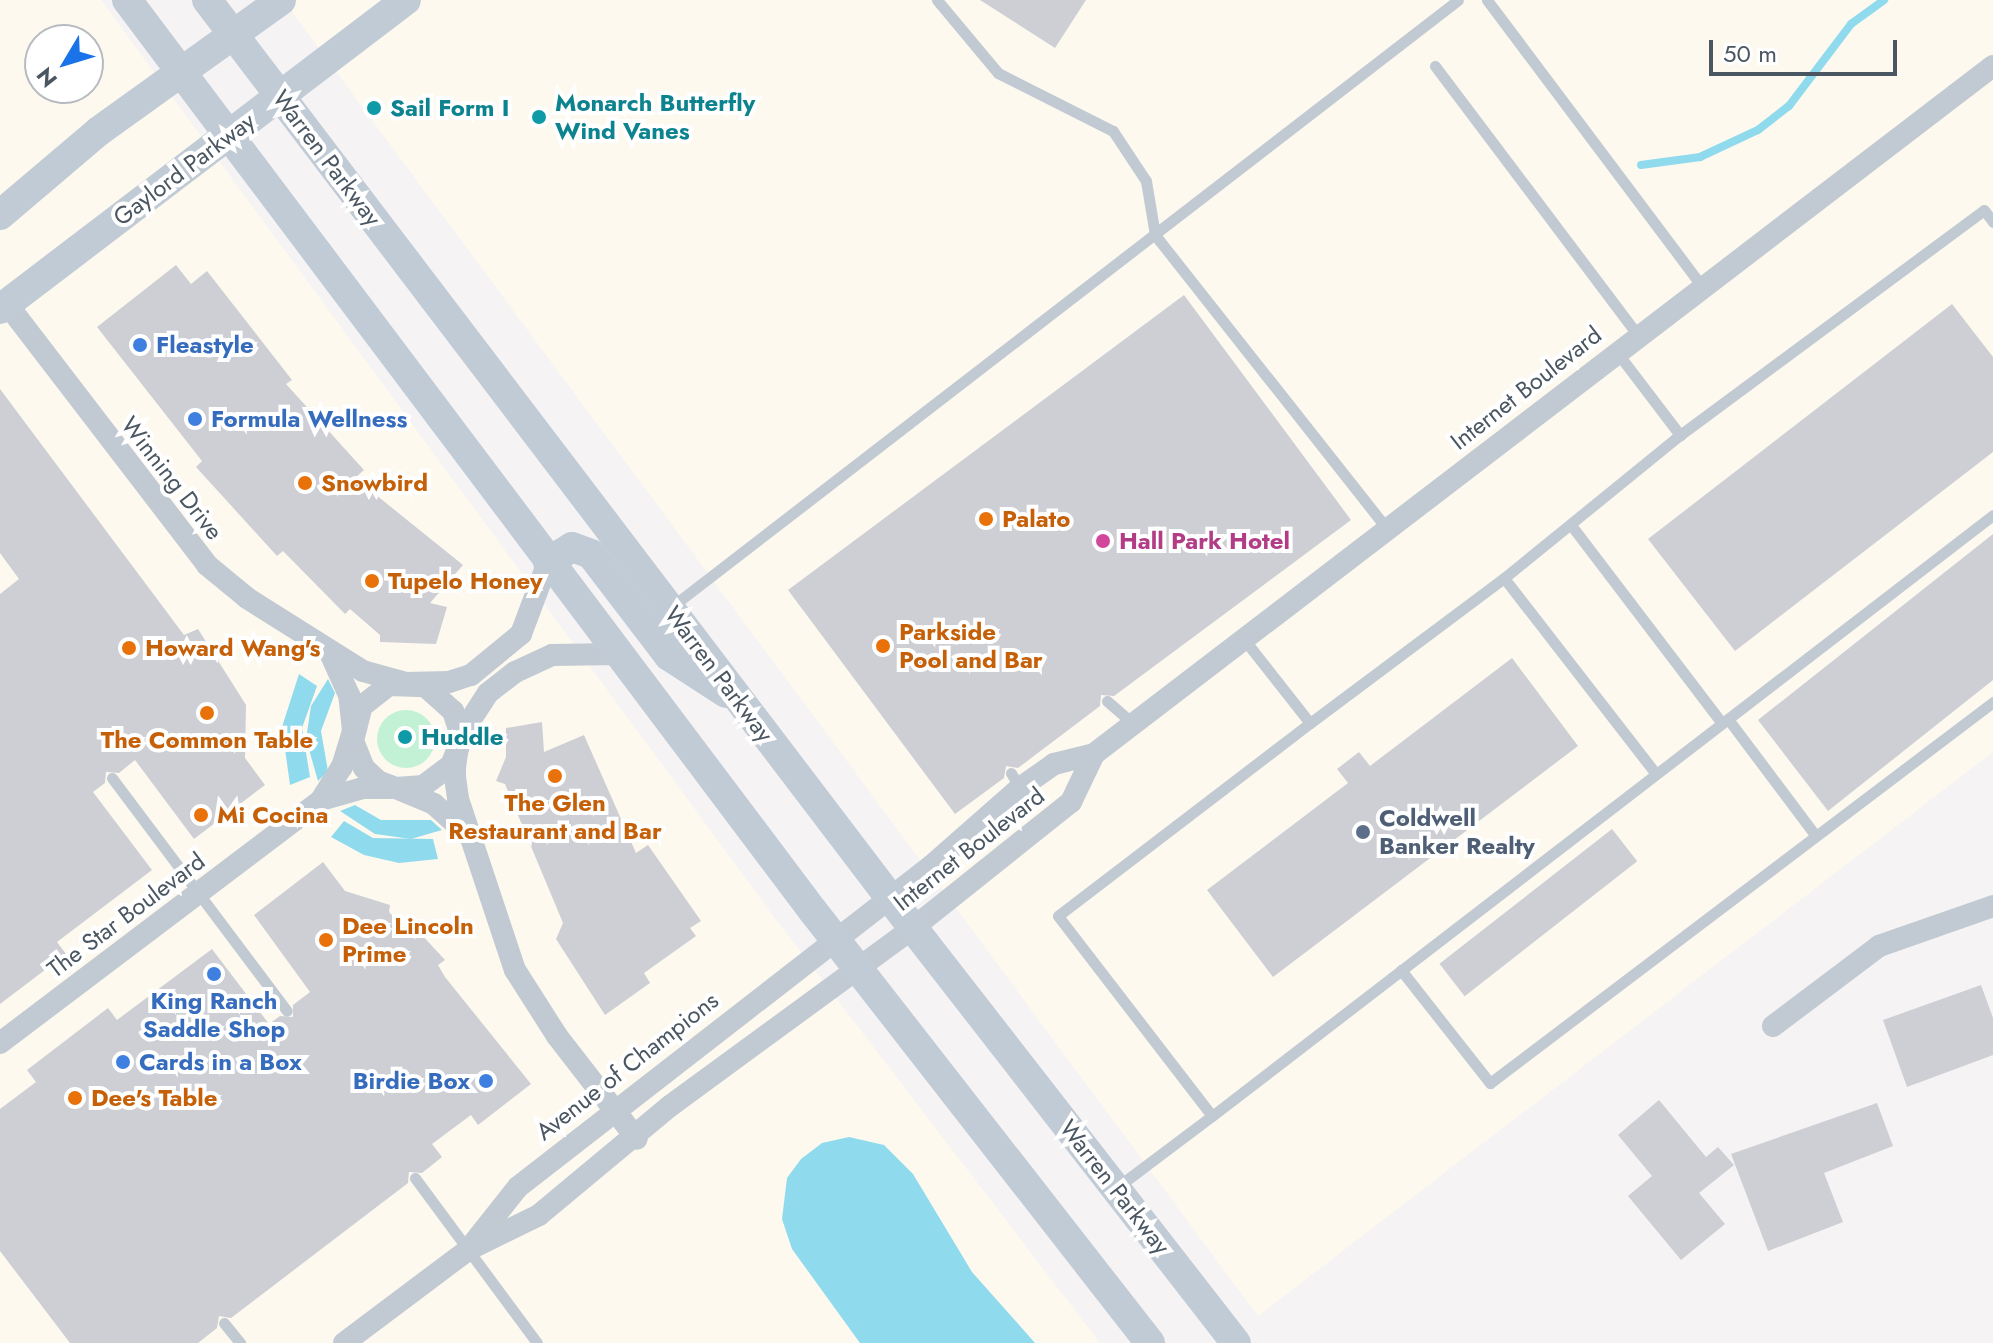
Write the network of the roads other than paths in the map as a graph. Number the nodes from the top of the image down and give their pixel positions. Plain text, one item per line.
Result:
1 (127, 0) edge
2 (207, 0) edge
3 (281, 0) edge
4 (406, 0) edge
5 (937, 0) edge
6 (1458, 0) edge
7 (1487, 0) edge
8 (234, 36) junction
9 (1435, 66) dead end
10 (1993, 66) edge
11 (181, 72) junction
12 (281, 98) junction
13 (230, 134) junction
14 (1988, 206) edge
15 (0, 215) edge
16 (1993, 222) edge
17 (1155, 235) junction
18 (1701, 285) junction
19 (3, 307) edge
20 (1637, 334) junction
21 (1616, 351) junction
22 (1680, 435) junction
23 (1993, 515) edge
24 (1571, 525) junction
25 (1386, 528) junction
26 (548, 562) junction
27 (1504, 578) junction
28 (670, 609) junction
29 (1243, 638) junction
30 (329, 651) junction
31 (618, 654) junction
32 (485, 665) junction
33 (406, 683) junction
34 (498, 685) junction
35 (1107, 701) dead end
36 (1993, 702) edge
37 (742, 703) junction
38 (1725, 721) junction
39 (1310, 723) junction
40 (1133, 724) junction
41 (353, 731) junction
42 (458, 748) junction
43 (1094, 754) junction
44 (1656, 774) junction
45 (112, 778) dead end
46 (396, 788) junction
47 (321, 800) junction
48 (467, 834) junction
49 (1815, 835) junction
50 (199, 892) junction
51 (890, 897) junction
52 (1993, 906) edge
53 (913, 928) junction
54 (834, 938) junction
55 (855, 966) junction
56 (1401, 970) junction
57 (287, 1011) dead end
58 (1773, 1026) dead end
59 (0, 1043) edge
60 (612, 1109) junction
61 (1212, 1116) junction
62 (637, 1139) junction
63 (415, 1178) dead end
64 (1116, 1189) junction
65 (468, 1250) junction
66 (224, 1323) dead end
67 (240, 1343) edge
68 (344, 1343) edge
69 (537, 1343) edge
70 (1150, 1343) edge
71 (1236, 1343) edge

1 - 11 main road
2 - 8 main road, Warren Parkway
3 - 8 main road
4 - 12 main road, Gaylord Parkway
5 - 17 lane
6 - 17 lane
7 - 18 lane
8 - 11 main road
8 - 12 main road, Warren Parkway
9 - 20 lane
10 - 18 street, Internet Boulevard
11 - 13 main road
11 - 15 main road
12 - 13 main road, Gaylord Parkway
12 - 28 main road, Warren Parkway
13 - 19 main road, Gaylord Parkway
13 - 26 main road
14 - 16 lane
14 - 22 lane
17 - 25 lane
17 - 28 lane
18 - 20 street, Internet Boulevard
19 - 30 street, Winning Drive
20 - 21 street, Internet Boulevard
21 - 22 lane
21 - 25 street, Internet Boulevard
22 - 24 lane
23 - 38 lane
24 - 27 lane
24 - 38 lane
25 - 29 street, Internet Boulevard
26 - 31 main road
26 - 32 street
26 - 37 main road
27 - 39 lane
27 - 44 lane
28 - 37 main road, Warren Parkway
29 - 39 lane
29 - 40 street, Internet Boulevard
30 - 33 street, Winning Drive
30 - 41 street
31 - 34 street
31 - 54 main road
32 - 33 street
32 - 34 street
33 - 41 street
33 - 42 street
34 - 42 street
35 - 40 lane
36 - 49 lane
37 - 51 main road, Warren Parkway
38 - 44 lane
38 - 49 lane
39 - 61 lane
40 - 43 street, Internet Boulevard
41 - 46 street
41 - 47 street, The Star Boulevard
42 - 46 street
42 - 48 street
43 - 51 street, Internet Boulevard
43 - 53 street, Internet Boulevard
44 - 56 lane
45 - 50 lane
46 - 47 street, The Star Boulevard
46 - 48 street
47 - 50 street, The Star Boulevard
48 - 60 street
49 - 56 lane
50 - 57 lane
50 - 59 street, The Star Boulevard
51 - 53 main road, Warren Parkway
51 - 54 street, Internet Boulevard
52 - 58 street
53 - 55 street, Internet Boulevard
53 - 64 main road, Warren Parkway
54 - 55 main road
54 - 60 street, Avenue of Champions
55 - 62 street, Avenue of Champions
55 - 70 main road
56 - 61 lane
60 - 62 street
60 - 65 street, Avenue of Champions
61 - 64 lane
62 - 65 street, Avenue of Champions
63 - 65 lane
64 - 71 main road, Warren Parkway
65 - 68 street, Avenue of Champions
65 - 69 lane
66 - 67 lane

